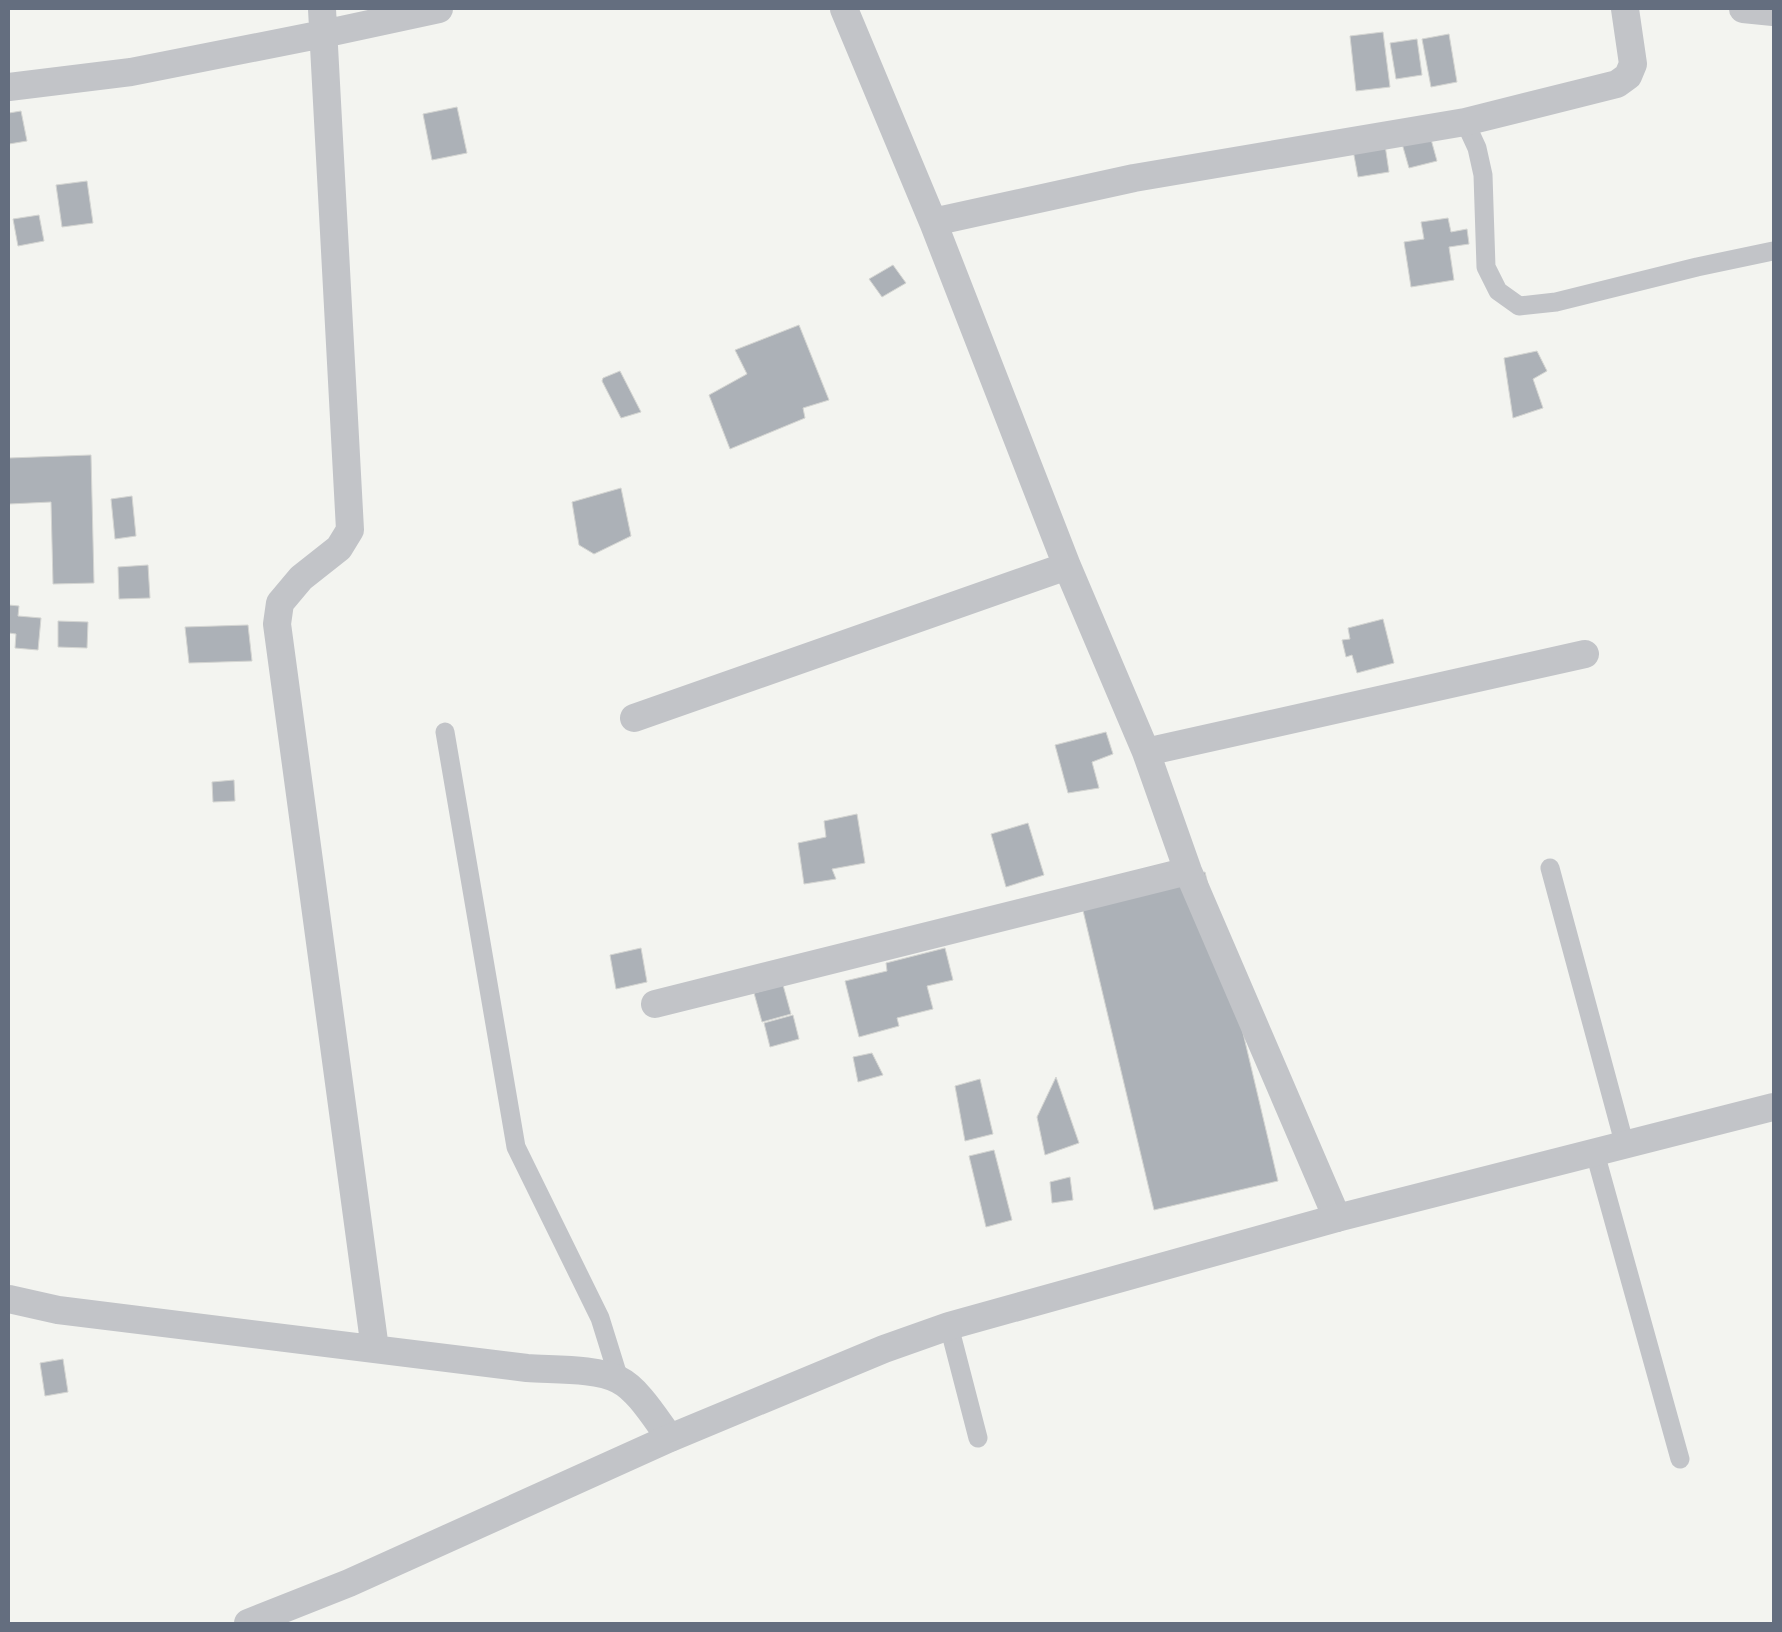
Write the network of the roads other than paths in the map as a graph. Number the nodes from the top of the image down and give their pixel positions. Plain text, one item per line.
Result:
1 (439, 9) edge
2 (844, 9) edge
3 (1625, 9) edge
4 (1743, 9) edge
5 (1773, 12) edge
6 (322, 22) edge
7 (9, 87) edge
8 (1465, 122) junction
9 (933, 222) junction
10 (1773, 251) edge
11 (1067, 566) junction
12 (1585, 654) dead end
13 (634, 718) dead end
14 (445, 732) dead end
15 (1146, 752) junction
16 (1550, 868) dead end
17 (1188, 870) junction
18 (655, 1004) dead end
19 (1773, 1107) edge
20 (1625, 1146) junction
21 (1595, 1153) junction
22 (1337, 1218) junction
23 (9, 1299) edge
24 (949, 1326) junction
25 (375, 1349) junction
26 (619, 1379) junction
27 (670, 1438) junction
28 (978, 1438) dead end
29 (1680, 1459) dead end
30 (248, 1623) edge

1 - 6 street
2 - 9 street
3 - 8 street
4 - 5 street
6 - 7 street
6 - 25 street
8 - 9 street
8 - 10 lane
9 - 11 street
11 - 13 street
11 - 15 street
12 - 15 street
14 - 26 lane
15 - 17 street
16 - 20 lane
17 - 18 street
17 - 22 street
19 - 20 street
20 - 21 street
21 - 22 street
21 - 29 lane
22 - 24 street
23 - 25 street
24 - 27 street
24 - 28 lane
25 - 26 street
26 - 27 street
27 - 30 street

